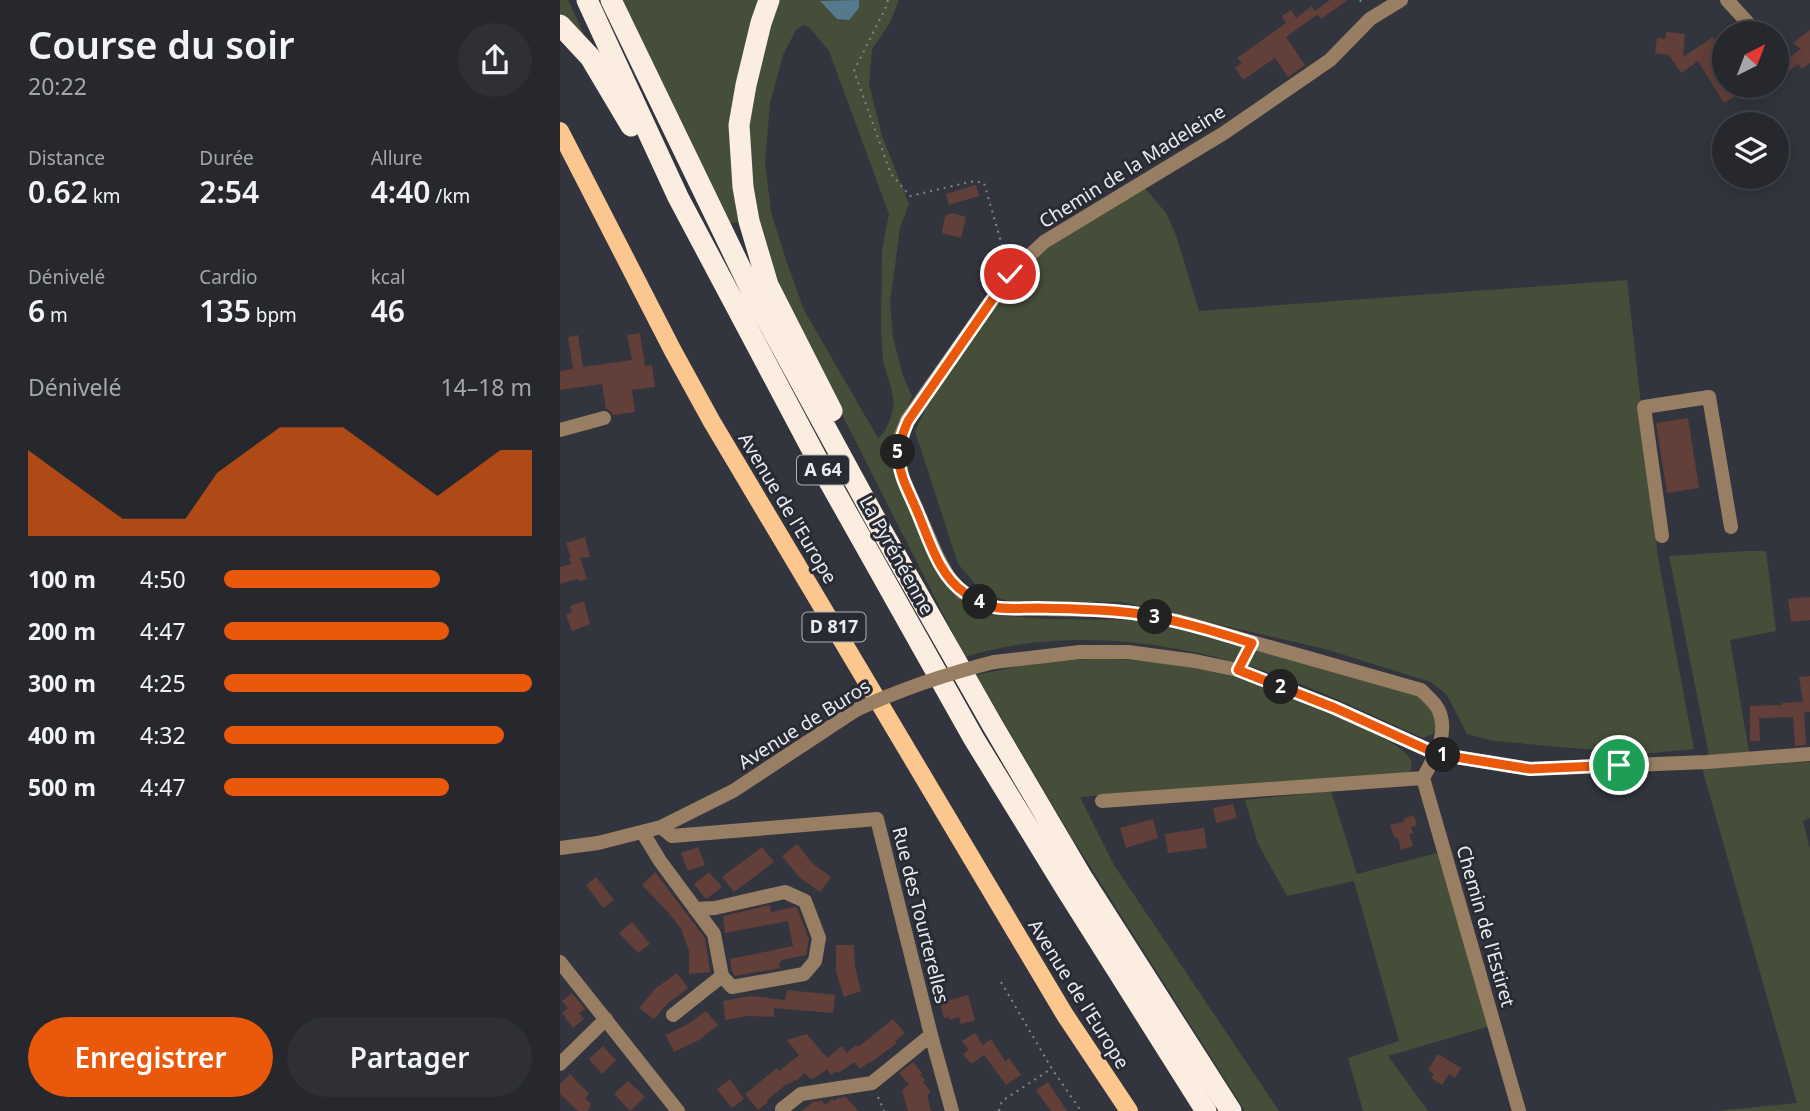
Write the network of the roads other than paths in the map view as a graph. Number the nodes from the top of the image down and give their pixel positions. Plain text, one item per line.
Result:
1 (587, 0) edge
2 (611, 0) edge
3 (769, 0) edge
4 (1401, 0) edge
5 (1727, 0) edge
6 (1746, 21) edge
7 (560, 25) edge
8 (560, 131) edge
9 (678, 197) junction
10 (604, 418) dead end
11 (560, 430) edge
12 (878, 524) junction
13 (1731, 527) dead end
14 (1662, 536) dead end
15 (1437, 754) junction
16 (1810, 754) edge
17 (1423, 779) junction
18 (1102, 801) dead end
19 (661, 827) junction
20 (643, 833) junction
21 (560, 848) edge
22 (715, 908) junction
23 (695, 909) junction
24 (707, 924) junction
25 (560, 962) edge
26 (722, 976) junction
27 (673, 1016) dead end
28 (606, 1019) junction
29 (931, 1035) junction
30 (560, 1064) edge
31 (678, 1111) edge
32 (782, 1111) edge
33 (953, 1111) edge
34 (1129, 1111) edge
35 (1206, 1111) edge
36 (1231, 1111) edge
37 (1519, 1111) edge

1 - 9 highway, La Pyrénéenne / A 64
2 - 12 highway, La Pyrénéenne / A 64
3 - 12 highway
4 - 15 street, Chemin de la Madeleine
5 - 6 street
7 - 9 highway
8 - 34 main road, Avenue de l'Europe / D 817
9 - 35 highway, La Pyrénéenne / A 64
10 - 11 street
12 - 36 highway, La Pyrénéenne / A 64
13 - 14 street
15 - 16 street, Avenue de Buros
15 - 17 street
15 - 19 street, Avenue de Buros, bridge
17 - 18 street
17 - 37 street, Chemin de l'Estiret
19 - 20 street, Avenue de Buros
19 - 29 street, Rue des Tourterelles
20 - 21 street, Avenue de Buros
20 - 23 street
22 - 23 street
22 - 24 street
22 - 26 street
23 - 24 street
24 - 26 street
25 - 28 street
26 - 27 street
28 - 30 street
28 - 31 street
29 - 32 street
29 - 33 street, Rue des Tourterelles

